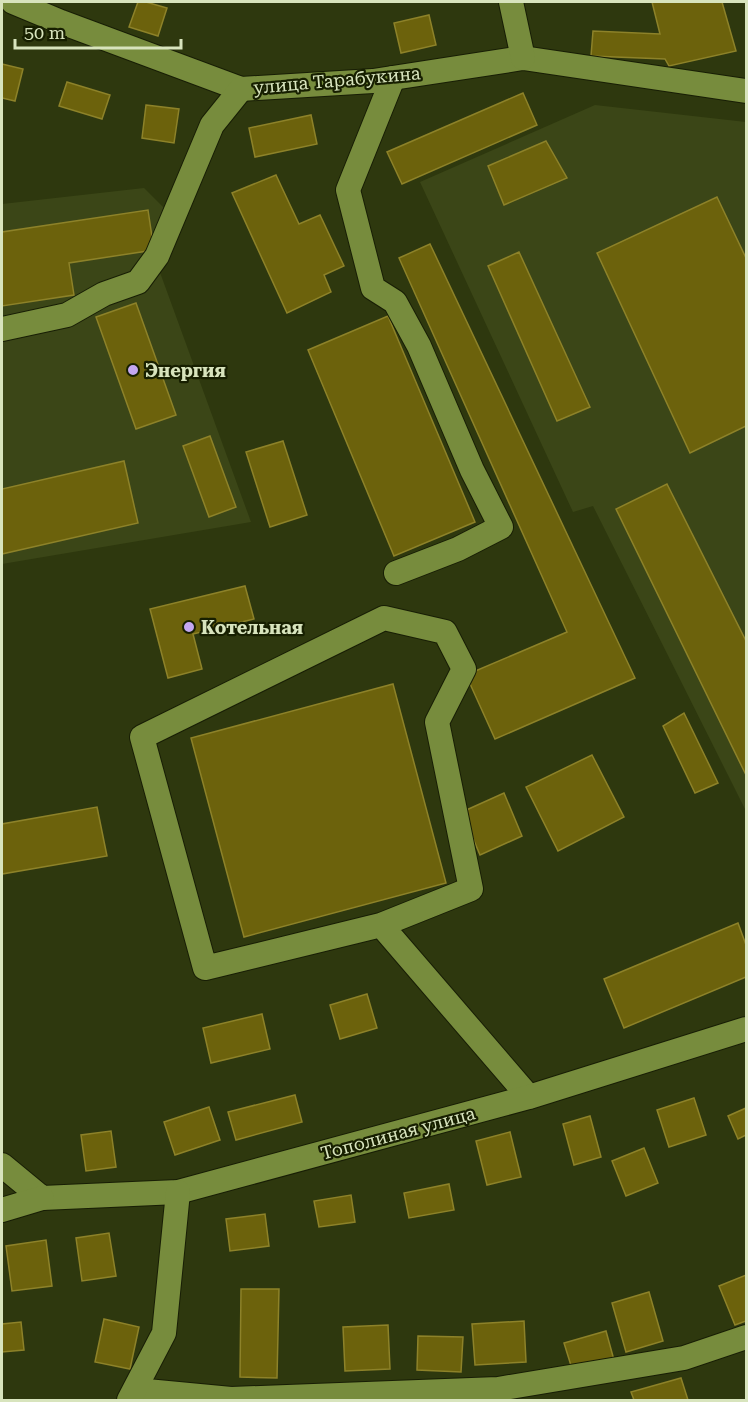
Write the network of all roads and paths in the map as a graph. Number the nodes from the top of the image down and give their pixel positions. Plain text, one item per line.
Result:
1 (13, 2) edge
2 (511, 2) edge
3 (523, 58) junction
4 (393, 78) junction
5 (241, 88) junction
6 (747, 91) edge
7 (2, 329) edge
8 (396, 573) dead end
9 (381, 925) junction
10 (747, 1029) edge
11 (529, 1097) junction
12 (2, 1165) edge
13 (178, 1192) junction
14 (42, 1198) junction
15 (2, 1210) edge
16 (747, 1337) edge
17 (132, 1395) edge

1 - 5 street, улица Тарабукина
2 - 3 street
3 - 4 street, улица Тарабукина
3 - 6 street, улица Тарабукина
4 - 5 street, улица Тарабукина
4 - 8 street
5 - 7 street
9 - 9 street
9 - 11 street
10 - 11 street, Тополиная улица
11 - 13 street, Тополиная улица
12 - 14 street
13 - 14 street, Тополиная улица
13 - 17 street
14 - 15 street, Тополиная улица
16 - 17 street

